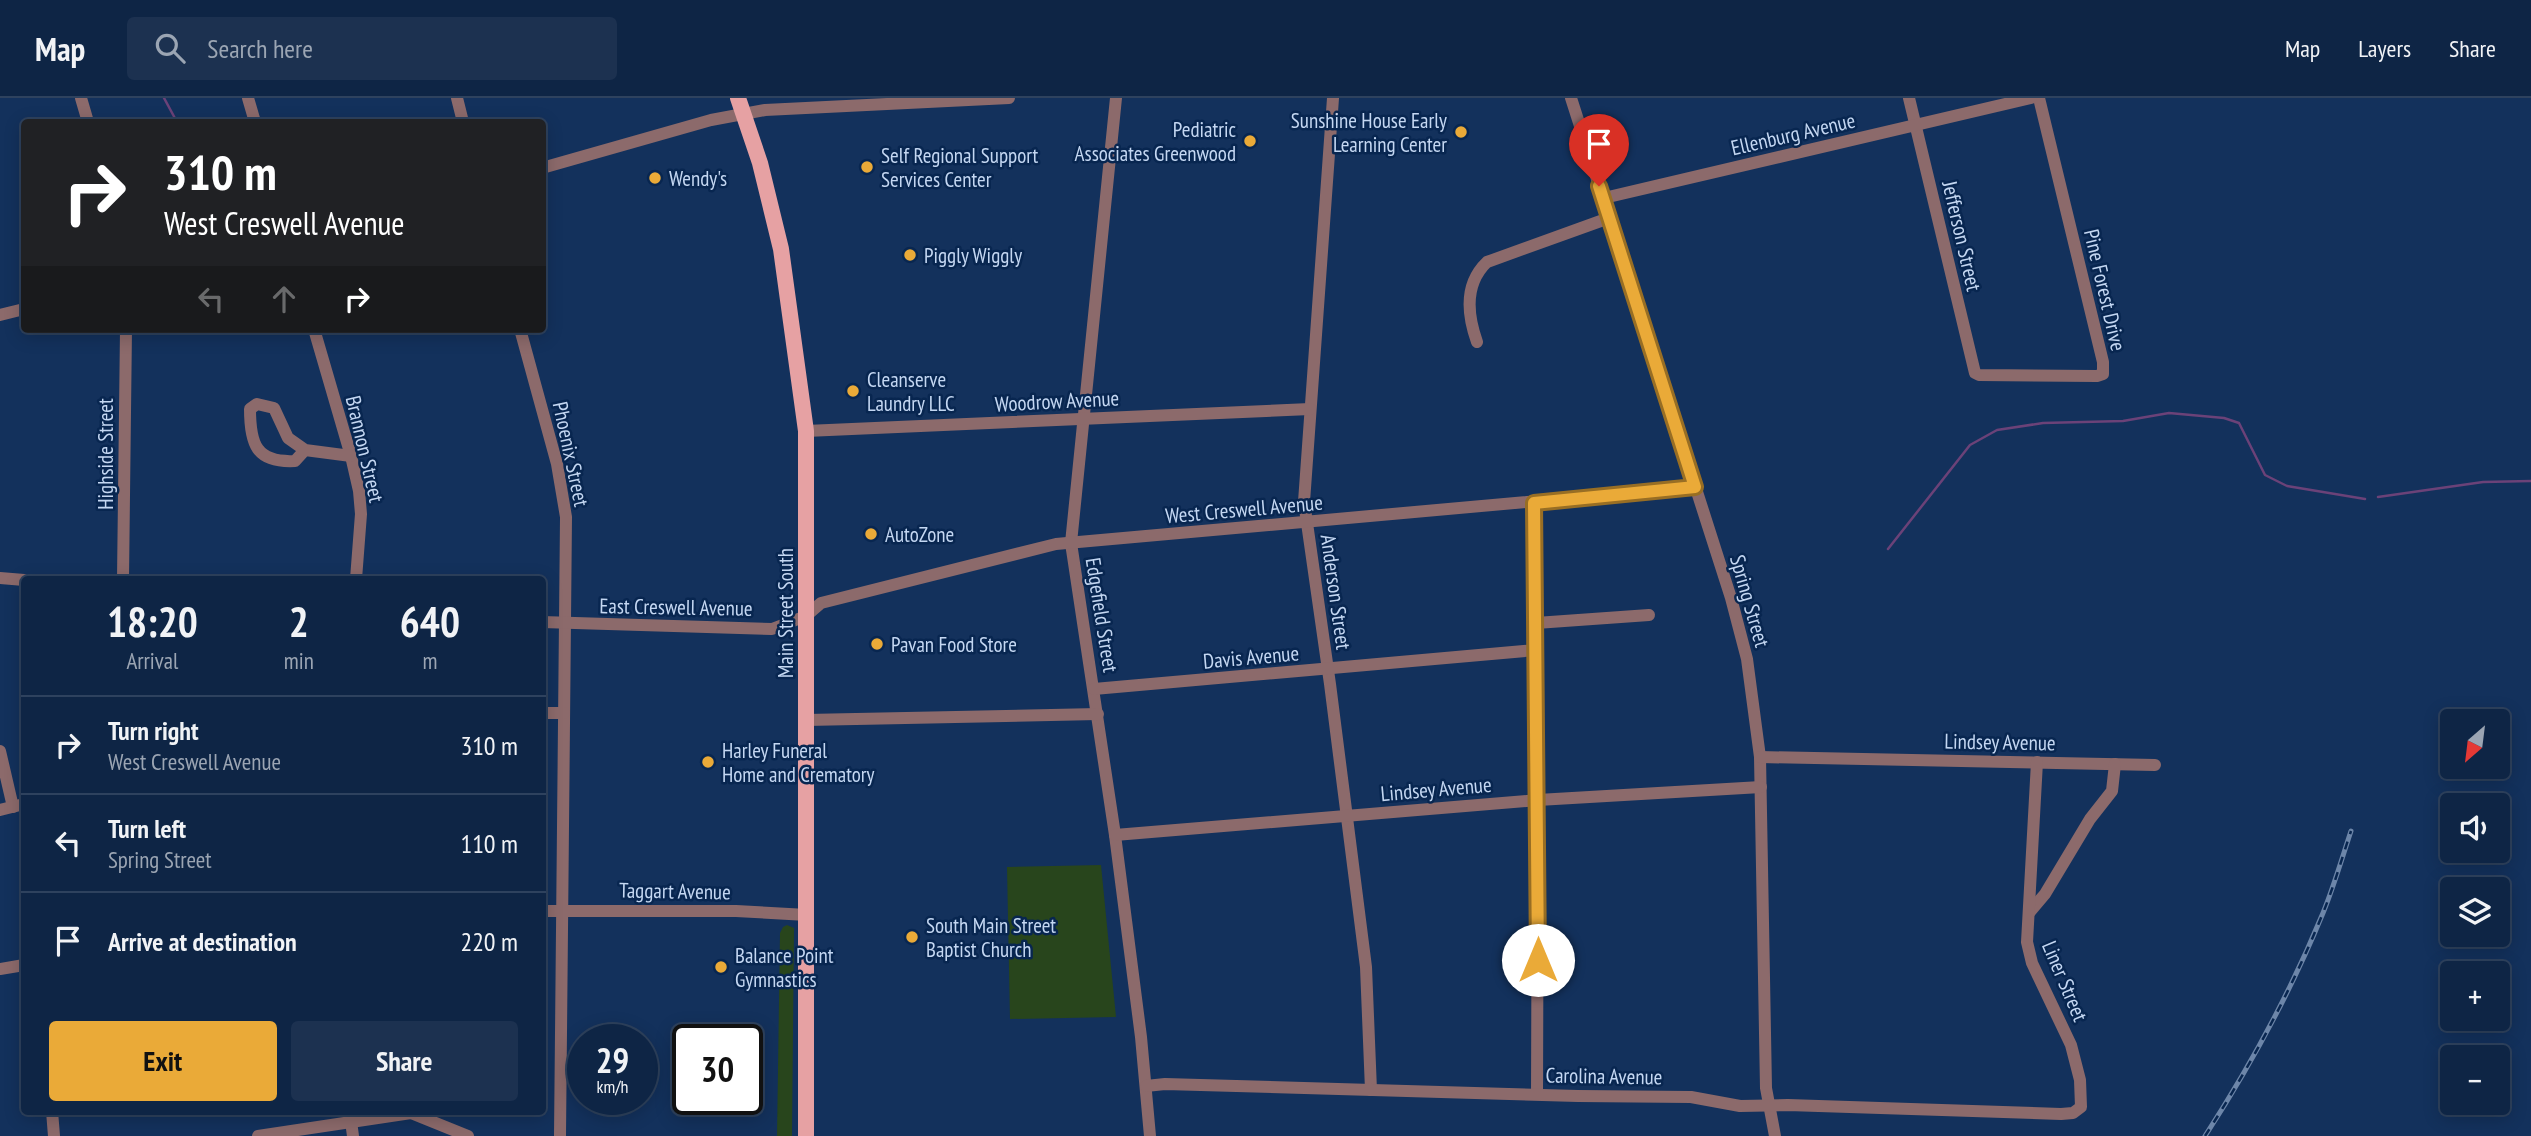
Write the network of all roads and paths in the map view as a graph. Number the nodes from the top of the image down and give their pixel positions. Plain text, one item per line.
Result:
1 (81, 98) edge
2 (248, 98) edge
3 (457, 98) edge
4 (738, 98) edge
5 (1009, 98) edge
6 (1116, 98) edge
7 (1333, 98) edge
8 (1571, 98) edge
9 (1909, 98) edge
10 (2031, 98) edge
11 (2039, 98) edge
12 (744, 114) junction
13 (87, 119) edge
14 (254, 119) edge
15 (462, 119) edge
16 (1916, 125) junction
17 (546, 166) edge
18 (1604, 198) junction
19 (1609, 218) junction
20 (21, 310) edge
21 (0, 315) edge
22 (126, 333) edge
23 (315, 333) edge
24 (521, 333) edge
25 (1477, 342) dead end
26 (1984, 375) joint
27 (1310, 409) junction
28 (1083, 419) junction
29 (806, 431) junction
30 (305, 450) junction
31 (351, 456) junction
32 (1695, 487) junction
33 (1534, 503) junction
34 (1307, 522) junction
35 (1071, 543) junction
36 (124, 576) edge
37 (356, 576) edge
38 (0, 578) edge
39 (21, 580) edge
40 (1649, 615) dead end
41 (806, 616) junction
42 (546, 622) edge
43 (1536, 623) junction
44 (565, 624) junction
45 (1536, 650) junction
46 (1328, 670) junction
47 (1094, 690) junction
48 (546, 713) edge
49 (564, 713) junction
50 (1098, 714) junction
51 (806, 719) junction
52 (0, 751) edge
53 (1760, 757) junction
54 (2037, 762) junction
55 (2115, 764) junction
56 (2155, 765) dead end
57 (1761, 787) junction
58 (1538, 800) junction
59 (12, 807) edge
60 (1348, 815) junction
61 (1115, 835) junction
62 (546, 911) edge
63 (562, 911) junction
64 (2029, 913) junction
65 (807, 915) junction
66 (21, 966) edge
67 (0, 969) edge
68 (1146, 1086) junction
69 (1371, 1090) junction
70 (1537, 1094) junction
71 (1769, 1106) junction
72 (2061, 1114) joint
73 (52, 1115) edge
74 (391, 1115) edge
75 (418, 1115) edge
76 (351, 1121) junction
77 (54, 1136) edge
78 (258, 1136) edge
79 (353, 1136) edge
80 (468, 1136) edge
81 (560, 1136) edge
82 (806, 1136) edge
83 (1150, 1136) edge
84 (1774, 1136) edge

1 - 13 street
2 - 14 street
3 - 15 street
4 - 12 main road, Main Street South
5 - 12 street
6 - 28 street, Edgefield Street
7 - 27 street, Anderson Street
8 - 18 street, Spring Street
9 - 16 street, Jefferson Street
10 - 16 street, Ellenburg Avenue
11 - 26 street, Pine Forest Drive
12 - 17 street
12 - 29 main road, Main Street South
16 - 18 street, Ellenburg Avenue
16 - 26 street, Jefferson Street
18 - 19 street, Spring Street
19 - 25 street
19 - 32 street, Spring Street
20 - 21 street
22 - 36 street, Highside Street
23 - 31 street, Brannon Street
24 - 44 street, Phoenix Street
27 - 28 street, Woodrow Avenue
27 - 34 street, Anderson Street
28 - 29 street, Woodrow Avenue
28 - 35 street, Edgefield Street
29 - 41 main road, Main Street South
30 - 30 street
30 - 31 street
31 - 37 street, Brannon Street
32 - 33 street, West Creswell Avenue
32 - 53 street, Spring Street
33 - 34 street, West Creswell Avenue
33 - 43 street
34 - 35 street, West Creswell Avenue
34 - 46 street, Anderson Street
35 - 41 street, West Creswell Avenue
35 - 47 street, Edgefield Street
38 - 39 street
40 - 43 street
41 - 44 street, East Creswell Avenue
41 - 51 main road, Main Street South
42 - 44 street, East Creswell Avenue
43 - 45 street
44 - 49 street, Phoenix Street
45 - 46 street, Davis Avenue
45 - 58 street
46 - 47 street, Davis Avenue
46 - 60 street, Anderson Street
47 - 50 street, Edgefield Street
48 - 49 street
49 - 63 street, Phoenix Street
50 - 51 street
50 - 61 street, Edgefield Street
51 - 65 main road, Main Street South
52 - 59 street
53 - 54 street, Lindsey Avenue
53 - 57 street, Spring Street
54 - 55 street, Lindsey Avenue
54 - 64 street, Liner Street
55 - 56 street, Lindsey Avenue
55 - 64 street
57 - 58 street, Lindsey Avenue
57 - 71 street, Spring Street
58 - 60 street, Lindsey Avenue
58 - 70 street
60 - 61 street, Lindsey Avenue
60 - 69 street, Anderson Street
61 - 68 street, Edgefield Street
62 - 63 street, Taggart Avenue
63 - 65 street, Taggart Avenue
63 - 81 street, Phoenix Street
64 - 72 street, Liner Street
65 - 82 main road, Main Street South
66 - 67 street
68 - 69 street, Carolina Avenue
68 - 83 street, Edgefield Street
69 - 70 street, Carolina Avenue
70 - 71 street, Carolina Avenue
71 - 72 street, Carolina Avenue
71 - 84 street, Spring Street
73 - 77 street
74 - 76 street
75 - 80 street
76 - 78 street
76 - 79 street

